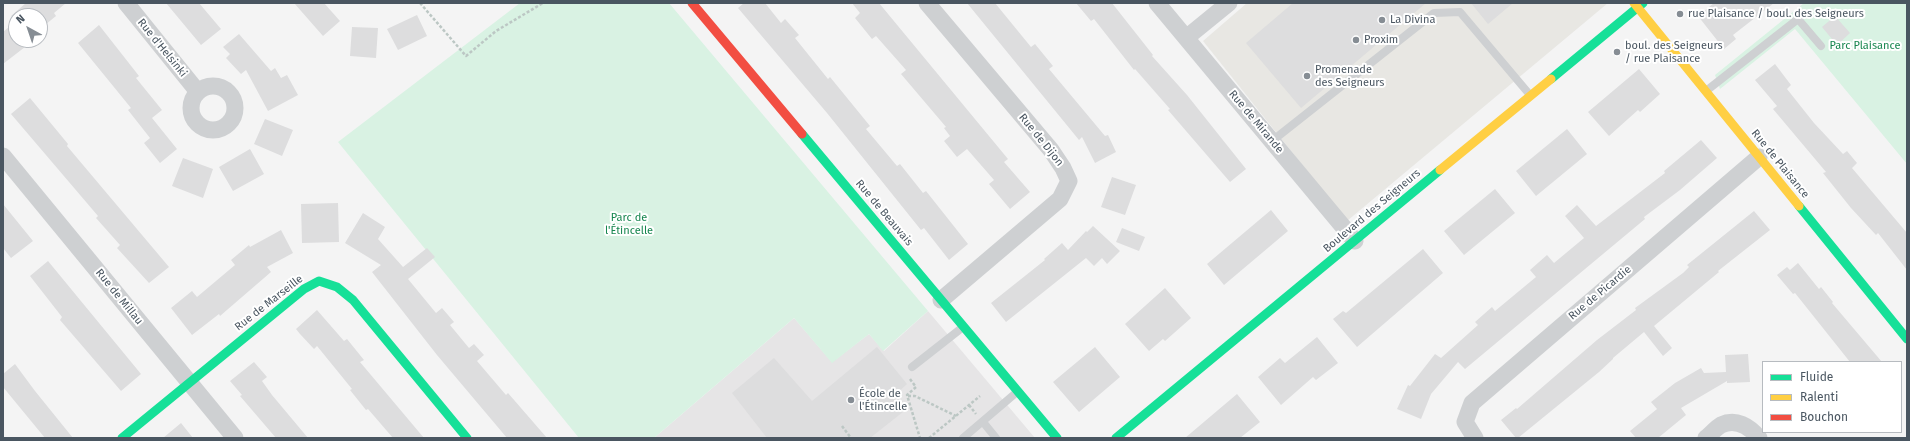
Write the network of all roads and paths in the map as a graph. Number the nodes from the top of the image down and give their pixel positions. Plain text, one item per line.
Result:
1 (126, 3) edge
2 (420, 3) edge
3 (543, 3) edge
4 (692, 3) edge
5 (927, 3) edge
6 (1157, 3) edge
7 (1229, 3) edge
8 (1638, 5) edge
9 (1186, 38) junction
10 (1821, 46) dead end
11 (198, 92) dead end
12 (1706, 92) junction
13 (1531, 96) junction
14 (1272, 141) junction
15 (3, 156) edge
16 (1759, 157) junction
17 (1355, 241) junction
18 (941, 300) junction
19 (963, 326) junction
20 (1907, 339) edge
21 (912, 367) dead end
22 (907, 375) dead end
23 (189, 382) junction
24 (1018, 391) junction
25 (908, 396) junction
26 (980, 396) dead end
27 (956, 416) junction
28 (983, 422) junction
29 (842, 426) dead end
30 (122, 438) edge
31 (235, 438) edge
32 (467, 438) edge
33 (851, 438) edge
34 (920, 438) edge
35 (929, 438) edge
36 (963, 438) edge
37 (996, 438) edge
38 (1057, 438) edge
39 (1116, 438) edge
40 (1475, 438) edge
41 (1706, 438) edge
42 (1758, 438) edge

1 - 11 street, Rue d'Helsinki
2 - 3 path
4 - 18 street, Rue de Beauvais
5 - 18 street, Rue de Dijon
6 - 9 street, Rue de Mirande
7 - 9 street
8 - 12 street, Rue de Plaisance
8 - 13 street, Boulevard des Seigneurs
9 - 14 street, Rue de Mirande
10 - 12 lane
12 - 16 street, Rue de Plaisance
13 - 14 lane
13 - 17 street, Boulevard des Seigneurs
14 - 17 street, Rue de Mirande
15 - 23 street, Rue de Millau
16 - 20 street, Rue de Plaisance
16 - 40 street, Rue de Picardie
17 - 39 street, Boulevard des Seigneurs
18 - 19 street, Rue de Beauvais
19 - 21 lane
19 - 24 street, Rue de Beauvais
22 - 25 path
23 - 30 street, Rue de Marseille
23 - 31 street, Rue de Millau
23 - 32 street, Rue de Marseille
24 - 28 lane
24 - 38 street, Rue de Beauvais
25 - 27 path
25 - 34 path
26 - 27 path
27 - 35 path
28 - 36 lane
28 - 37 lane
29 - 33 path
41 - 42 street

